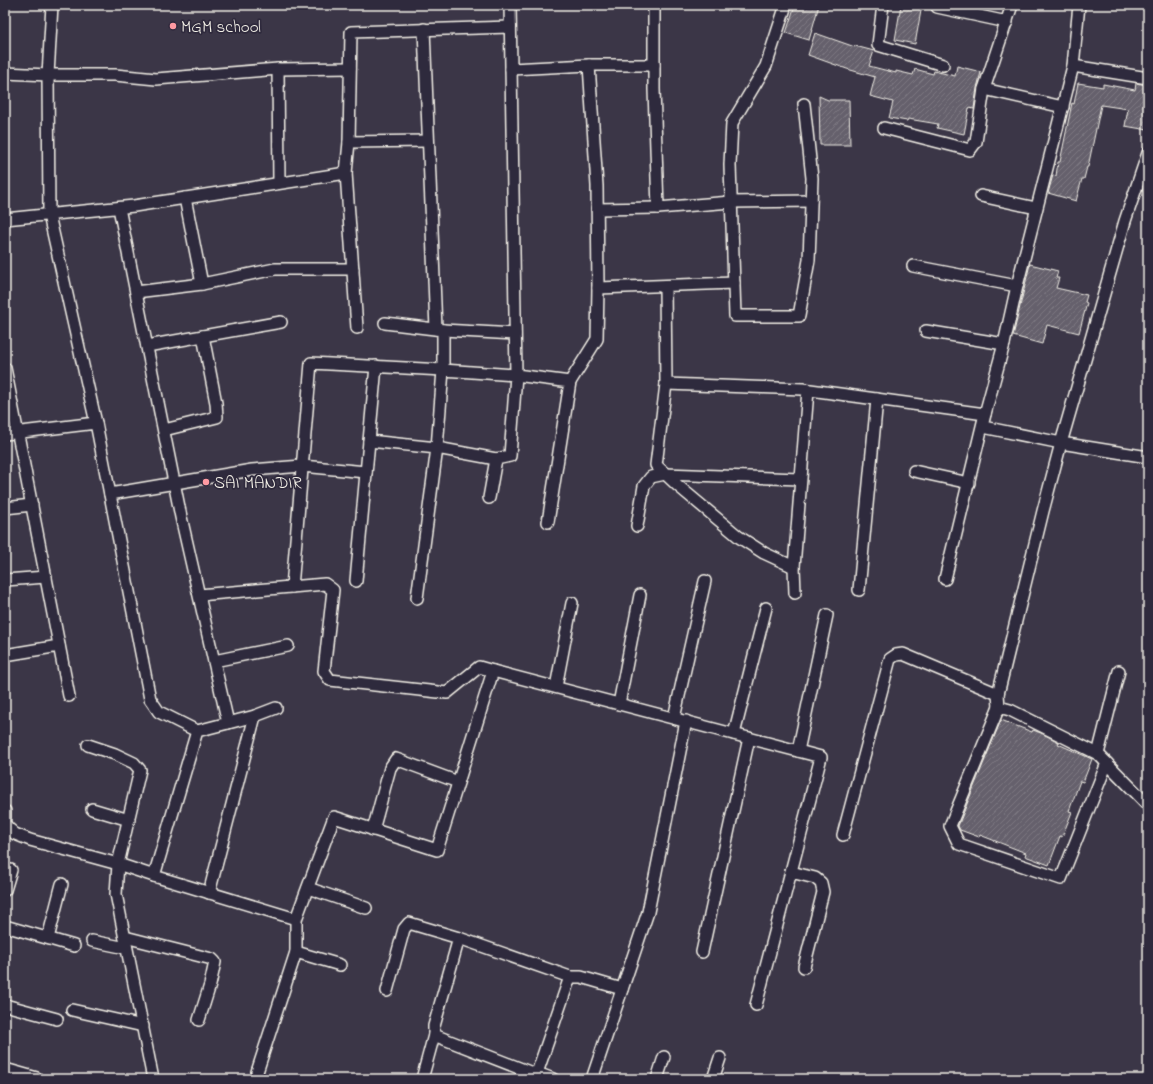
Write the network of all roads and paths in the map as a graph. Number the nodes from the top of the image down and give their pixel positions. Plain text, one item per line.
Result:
1 (52, 5) edge
2 (510, 5) edge
3 (654, 5) edge
4 (786, 5) edge
5 (883, 5) edge
6 (1012, 5) edge
7 (1079, 5) edge
8 (938, 7) dead end
9 (1007, 22) junction
10 (510, 26) junction
11 (424, 29) junction
12 (943, 64) dead end
13 (590, 65) junction
14 (654, 65) junction
15 (1073, 66) junction
16 (278, 68) junction
17 (350, 68) junction
18 (511, 69) junction
19 (5, 73) edge
20 (48, 75) junction
21 (1148, 78) edge
22 (984, 88) junction
23 (804, 104) dead end
24 (1063, 106) junction
25 (884, 128) dead end
26 (428, 141) junction
27 (349, 142) junction
28 (1148, 154) edge
29 (346, 173) junction
30 (278, 183) junction
31 (981, 196) dead end
32 (185, 198) junction
33 (811, 201) junction
34 (731, 202) junction
35 (119, 208) junction
36 (658, 208) junction
37 (1036, 208) junction
38 (597, 209) junction
39 (49, 215) junction
40 (5, 219) edge
41 (913, 266) dead end
42 (353, 269) junction
43 (734, 283) junction
44 (202, 284) junction
45 (665, 286) junction
46 (1017, 286) junction
47 (598, 288) junction
48 (136, 292) junction
49 (281, 322) dead end
50 (385, 323) dead end
51 (357, 328) dead end
52 (439, 329) junction
53 (926, 331) dead end
54 (516, 334) junction
55 (203, 336) junction
56 (1004, 344) junction
57 (147, 346) junction
58 (376, 366) junction
59 (5, 368) edge
60 (443, 370) junction
61 (516, 375) junction
62 (570, 382) junction
63 (666, 384) junction
64 (808, 390) junction
65 (877, 400) junction
66 (985, 414) junction
67 (96, 423) junction
68 (982, 427) junction
69 (164, 430) junction
70 (17, 433) junction
71 (5, 434) edge
72 (369, 441) junction
73 (1061, 443) junction
74 (437, 448) junction
75 (1148, 457) edge
76 (496, 459) junction
77 (302, 466) junction
78 (914, 471) dead end
79 (366, 472) junction
80 (666, 474) junction
81 (800, 479) junction
82 (175, 483) junction
83 (969, 483) junction
84 (110, 494) junction
85 (489, 498) dead end
86 (32, 505) junction
87 (5, 508) edge
88 (548, 522) dead end
89 (637, 526) dead end
90 (794, 567) junction
91 (46, 577) junction
92 (945, 579) dead end
93 (5, 580) edge
94 (705, 581) dead end
95 (356, 582) dead end
96 (292, 587) junction
97 (859, 590) dead end
98 (795, 593) dead end
99 (199, 595) junction
100 (640, 595) dead end
101 (417, 598) dead end
102 (572, 603) dead end
103 (766, 608) dead end
104 (828, 615) dead end
105 (59, 646) junction
106 (288, 646) dead end
107 (5, 655) edge
108 (214, 661) junction
109 (493, 671) junction
110 (1119, 671) dead end
111 (556, 688) junction
112 (998, 694) junction
113 (69, 696) dead end
114 (619, 704) junction
115 (999, 707) junction
116 (276, 708) dead end
117 (255, 716) junction
118 (674, 718) junction
119 (686, 722) junction
120 (228, 723) junction
121 (197, 731) junction
122 (734, 734) junction
123 (750, 738) junction
124 (88, 744) dead end
125 (798, 751) junction
126 (1098, 754) junction
127 (1107, 763) junction
128 (458, 782) junction
129 (1148, 805) edge
130 (92, 810) dead end
131 (5, 811) edge
132 (5, 818) edge
133 (129, 820) junction
134 (5, 824) edge
135 (372, 830) junction
136 (844, 835) dead end
137 (118, 864) junction
138 (11, 870) dead end
139 (791, 872) junction
140 (154, 876) junction
141 (62, 884) dead end
142 (308, 888) junction
143 (5, 890) edge
144 (209, 893) junction
145 (366, 908) dead end
146 (296, 919) junction
147 (5, 926) edge
148 (48, 938) junction
149 (459, 938) junction
150 (92, 941) dead end
151 (125, 943) junction
152 (74, 946) dead end
153 (296, 952) junction
154 (702, 952) dead end
155 (340, 965) dead end
156 (804, 967) dead end
157 (570, 976) junction
158 (622, 989) junction
159 (388, 991) dead end
160 (5, 1005) edge
161 (756, 1005) dead end
162 (72, 1010) dead end
163 (57, 1018) dead end
164 (199, 1020) dead end
165 (143, 1026) junction
166 (434, 1035) junction
167 (664, 1057) dead end
168 (720, 1058) dead end
169 (5, 1069) edge
170 (537, 1072) junction
171 (37, 1078) dead end
172 (153, 1079) edge
173 (256, 1079) edge
174 (422, 1079) edge
175 (553, 1079) edge
176 (592, 1079) edge
177 (657, 1079) edge
178 (713, 1079) edge

1 - 20 street
2 - 10 street
3 - 14 street
4 - 34 street
5 - 12 street
6 - 9 street
7 - 15 street
8 - 9 street
9 - 22 street
10 - 11 street
10 - 18 street
11 - 17 street
11 - 26 street
13 - 14 street
13 - 18 street
13 - 38 street
14 - 36 street
15 - 21 street
15 - 24 street
16 - 17 street
16 - 20 street
16 - 30 street
17 - 27 street
18 - 54 street
19 - 20 street
20 - 39 street
22 - 24 street
22 - 25 street
23 - 33 street
24 - 37 street
26 - 27 street
26 - 52 street
27 - 29 street
28 - 73 street
29 - 30 street
29 - 42 street
30 - 32 street
31 - 37 street
32 - 35 street
32 - 44 street
33 - 34 street
33 - 43 street
34 - 36 street
34 - 43 street
35 - 39 street
35 - 48 street
36 - 38 street
37 - 46 street
38 - 47 street
39 - 40 street
39 - 67 street
41 - 46 street
42 - 44 street
42 - 51 street
43 - 45 street
44 - 48 street
45 - 47 street
45 - 63 street
46 - 56 street
47 - 62 street
48 - 57 street
49 - 55 street
50 - 52 street
52 - 54 street
52 - 60 street
53 - 56 street
54 - 61 street
55 - 57 street
55 - 69 street
56 - 66 street
57 - 69 street
58 - 60 street
58 - 72 street
58 - 77 street
59 - 70 street
60 - 61 street
60 - 74 street
61 - 62 street
61 - 76 street
62 - 88 street
63 - 64 street
63 - 80 street
64 - 65 street
64 - 81 street
65 - 66 street
65 - 97 street
66 - 68 street
67 - 70 street
67 - 84 street
68 - 73 street
68 - 83 street
69 - 82 street
70 - 71 street
70 - 86 street
72 - 74 street
72 - 79 street
73 - 75 street
73 - 112 street
74 - 76 street
74 - 101 street
76 - 85 street
77 - 79 street
77 - 82 street
77 - 96 street
78 - 83 street
79 - 95 street
80 - 81 street
80 - 89 street
80 - 90 street
81 - 90 street
82 - 84 street
82 - 99 street
83 - 92 street
84 - 121 street
86 - 87 street
86 - 91 street
90 - 98 street
91 - 93 street
91 - 105 street
94 - 118 street
96 - 99 street
96 - 109 street
99 - 108 street
100 - 114 street
102 - 111 street
103 - 122 street
104 - 125 street
105 - 107 street
105 - 113 street
106 - 108 street
108 - 120 street
109 - 111 street
109 - 128 street
110 - 126 street
111 - 114 street
112 - 115 street
112 - 136 street
114 - 118 street
115 - 126 street
115 - 127 street
116 - 117 street
117 - 120 street
117 - 144 street
118 - 119 street
119 - 122 street
119 - 158 street
120 - 121 street
121 - 140 street
122 - 123 street
123 - 125 street
123 - 154 street
124 - 133 street
125 - 139 street
126 - 127 street
127 - 129 street
128 - 135 street
128 - 135 street
130 - 133 street
131 - 132 street
133 - 137 street
134 - 137 street
135 - 142 street
137 - 140 street
137 - 151 street
138 - 143 street
139 - 156 street
139 - 161 street
140 - 144 street
141 - 148 street
142 - 145 street
142 - 146 street
144 - 146 street
146 - 153 street
147 - 148 street
148 - 152 street
149 - 157 street
149 - 159 street
149 - 166 street
150 - 151 street
151 - 164 street
151 - 165 street
153 - 155 street
153 - 173 street
157 - 158 street
157 - 170 street
158 - 176 street
160 - 163 street
162 - 165 street
165 - 172 street
166 - 170 street
166 - 174 street
167 - 177 street
168 - 178 street
169 - 171 street
170 - 175 street

